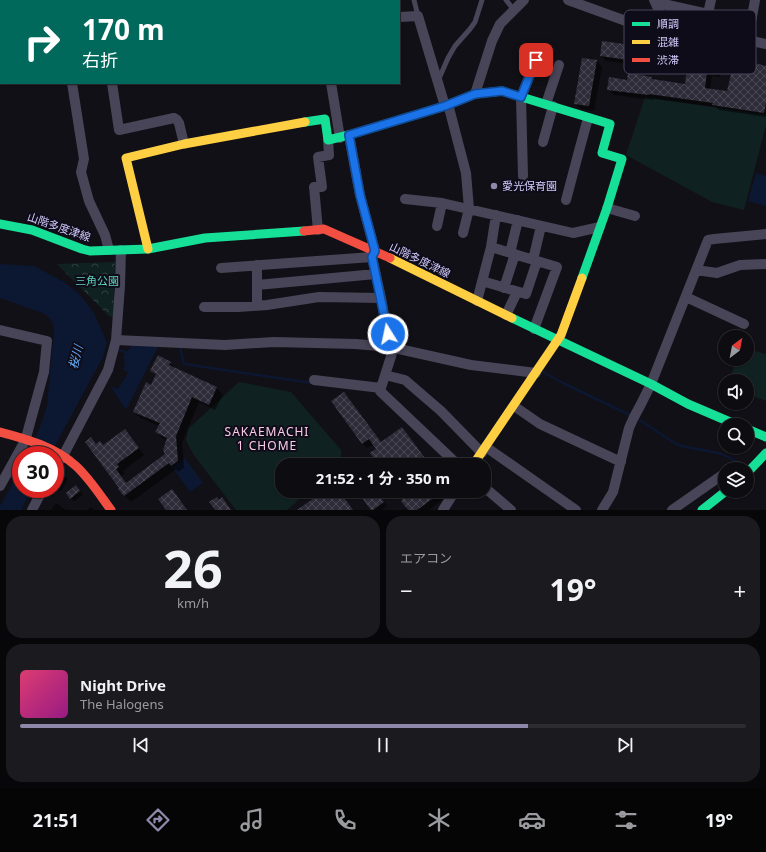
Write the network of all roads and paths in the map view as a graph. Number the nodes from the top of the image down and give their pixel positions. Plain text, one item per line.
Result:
1 (414, 0) edge
2 (482, 0) edge
3 (506, 0) edge
4 (524, 0) edge
5 (568, 0) edge
6 (711, 0) edge
7 (755, 0) edge
8 (655, 1) edge
9 (514, 10) junction
10 (692, 10) edge
11 (709, 10) edge
12 (753, 10) edge
13 (418, 16) junction
14 (400, 17) edge
15 (624, 20) edge
16 (756, 43) edge
17 (766, 44) edge
18 (536, 60) dead end
19 (559, 65) dead end
20 (438, 82) junction
21 (72, 84) edge
22 (112, 84) edge
23 (331, 84) edge
24 (475, 94) junction
25 (521, 97) junction
26 (446, 105) junction
27 (549, 105) junction
28 (588, 118) junction
29 (344, 137) junction
30 (328, 140) junction
31 (543, 142) dead end
32 (184, 144) junction
33 (523, 176) dead end
34 (405, 199) dead end
35 (566, 200) dead end
36 (442, 203) junction
37 (607, 208) junction
38 (469, 209) junction
39 (496, 215) junction
40 (635, 216) dead end
41 (518, 220) junction
42 (0, 224) edge
43 (436, 226) dead end
44 (541, 226) junction
45 (600, 227) junction
46 (318, 230) junction
47 (463, 233) dead end
48 (766, 234) edge
49 (491, 247) junction
50 (148, 249) junction
51 (109, 250) junction
52 (121, 250) junction
53 (513, 253) junction
54 (373, 254) junction
55 (535, 260) junction
56 (766, 264) edge
57 (257, 265) junction
58 (221, 268) dead end
59 (696, 270) junction
60 (376, 274) junction
61 (482, 281) junction
62 (257, 285) junction
63 (504, 288) junction
64 (517, 292) junction
65 (686, 297) junction
66 (381, 298) junction
67 (477, 301) junction
68 (257, 305) junction
69 (204, 307) dead end
70 (506, 315) junction
71 (744, 324) dead end
72 (534, 329) junction
73 (0, 330) edge
74 (116, 340) junction
75 (557, 340) junction
76 (392, 347) junction
77 (536, 373) junction
78 (385, 375) junction
79 (314, 380) dead end
80 (651, 384) junction
81 (381, 388) junction
82 (514, 406) junction
83 (721, 418) edge
84 (0, 432) edge
85 (754, 432) edge
86 (766, 437) edge
87 (29, 440) junction
88 (41, 446) edge
89 (64, 448) edge
90 (484, 450) junction
91 (766, 452) edge
92 (64, 458) edge
93 (451, 458) edge
94 (478, 458) edge
95 (620, 462) junction
96 (754, 465) edge
97 (718, 478) edge
98 (0, 486) edge
99 (491, 493) edge
100 (718, 497) edge
101 (38, 498) edge
102 (450, 498) edge
103 (32, 510) edge
104 (111, 510) edge
105 (442, 510) edge
106 (511, 510) edge
107 (576, 510) edge
108 (602, 510) edge
109 (672, 510) edge
110 (702, 510) edge

1 - 13 lane
2 - 20 lane
3 - 9 lane
4 - 9 street
5 - 15 street
6 - 11 street
7 - 12 street
8 - 10 street
9 - 24 street
13 - 14 street
13 - 20 street
16 - 17 street
18 - 25 street
19 - 27 street
20 - 26 street
21 - 51 street
22 - 32 street
23 - 29 street
24 - 25 main road
24 - 26 main road
25 - 27 main road
25 - 33 street
26 - 29 main road
26 - 38 street
27 - 28 main road
27 - 31 street
28 - 35 street
28 - 37 main road
29 - 30 main road
29 - 54 street
30 - 32 main road
30 - 46 street
32 - 50 main road
34 - 36 street
36 - 38 street
36 - 43 street
37 - 40 street
37 - 45 main road
38 - 39 street
38 - 47 street
39 - 41 street
39 - 49 street
41 - 44 street
41 - 53 street
42 - 51 main road, 山階多度津線
44 - 45 street
44 - 55 street
45 - 75 main road
46 - 50 main road, 山階多度津線
46 - 54 main road, 山階多度津線
48 - 59 street
49 - 53 street
49 - 61 street
50 - 52 main road, 山階多度津線
51 - 52 main road, 山階多度津線
52 - 74 street
53 - 55 street
53 - 63 street
54 - 57 street
54 - 60 street
54 - 67 main road, 山階多度津線
55 - 64 street
55 - 72 street
56 - 59 street
57 - 58 street
57 - 62 street
59 - 65 street
60 - 62 street
60 - 66 street
61 - 63 street
61 - 67 street
62 - 68 street
63 - 64 street
64 - 70 street
65 - 71 street
65 - 80 street
66 - 68 street
66 - 76 street
67 - 70 main road, 山階多度津線
68 - 69 street
70 - 72 main road, 山階多度津線
72 - 75 main road, 山階多度津線
73 - 87 street
74 - 76 street
74 - 89 street
75 - 77 main road
75 - 80 main road, 山階多度津線
76 - 77 street
76 - 78 street
77 - 82 main road
78 - 81 street
78 - 90 street
79 - 81 street
80 - 83 main road, 山階多度津線
80 - 95 street
81 - 93 street
82 - 90 main road
82 - 95 street
84 - 87 main road
85 - 86 main road
87 - 88 main road
87 - 98 street
90 - 94 main road
90 - 107 street
91 - 96 main road
92 - 104 main road
95 - 108 street
97 - 109 street
99 - 106 street
100 - 110 main road
101 - 103 street
102 - 105 street

